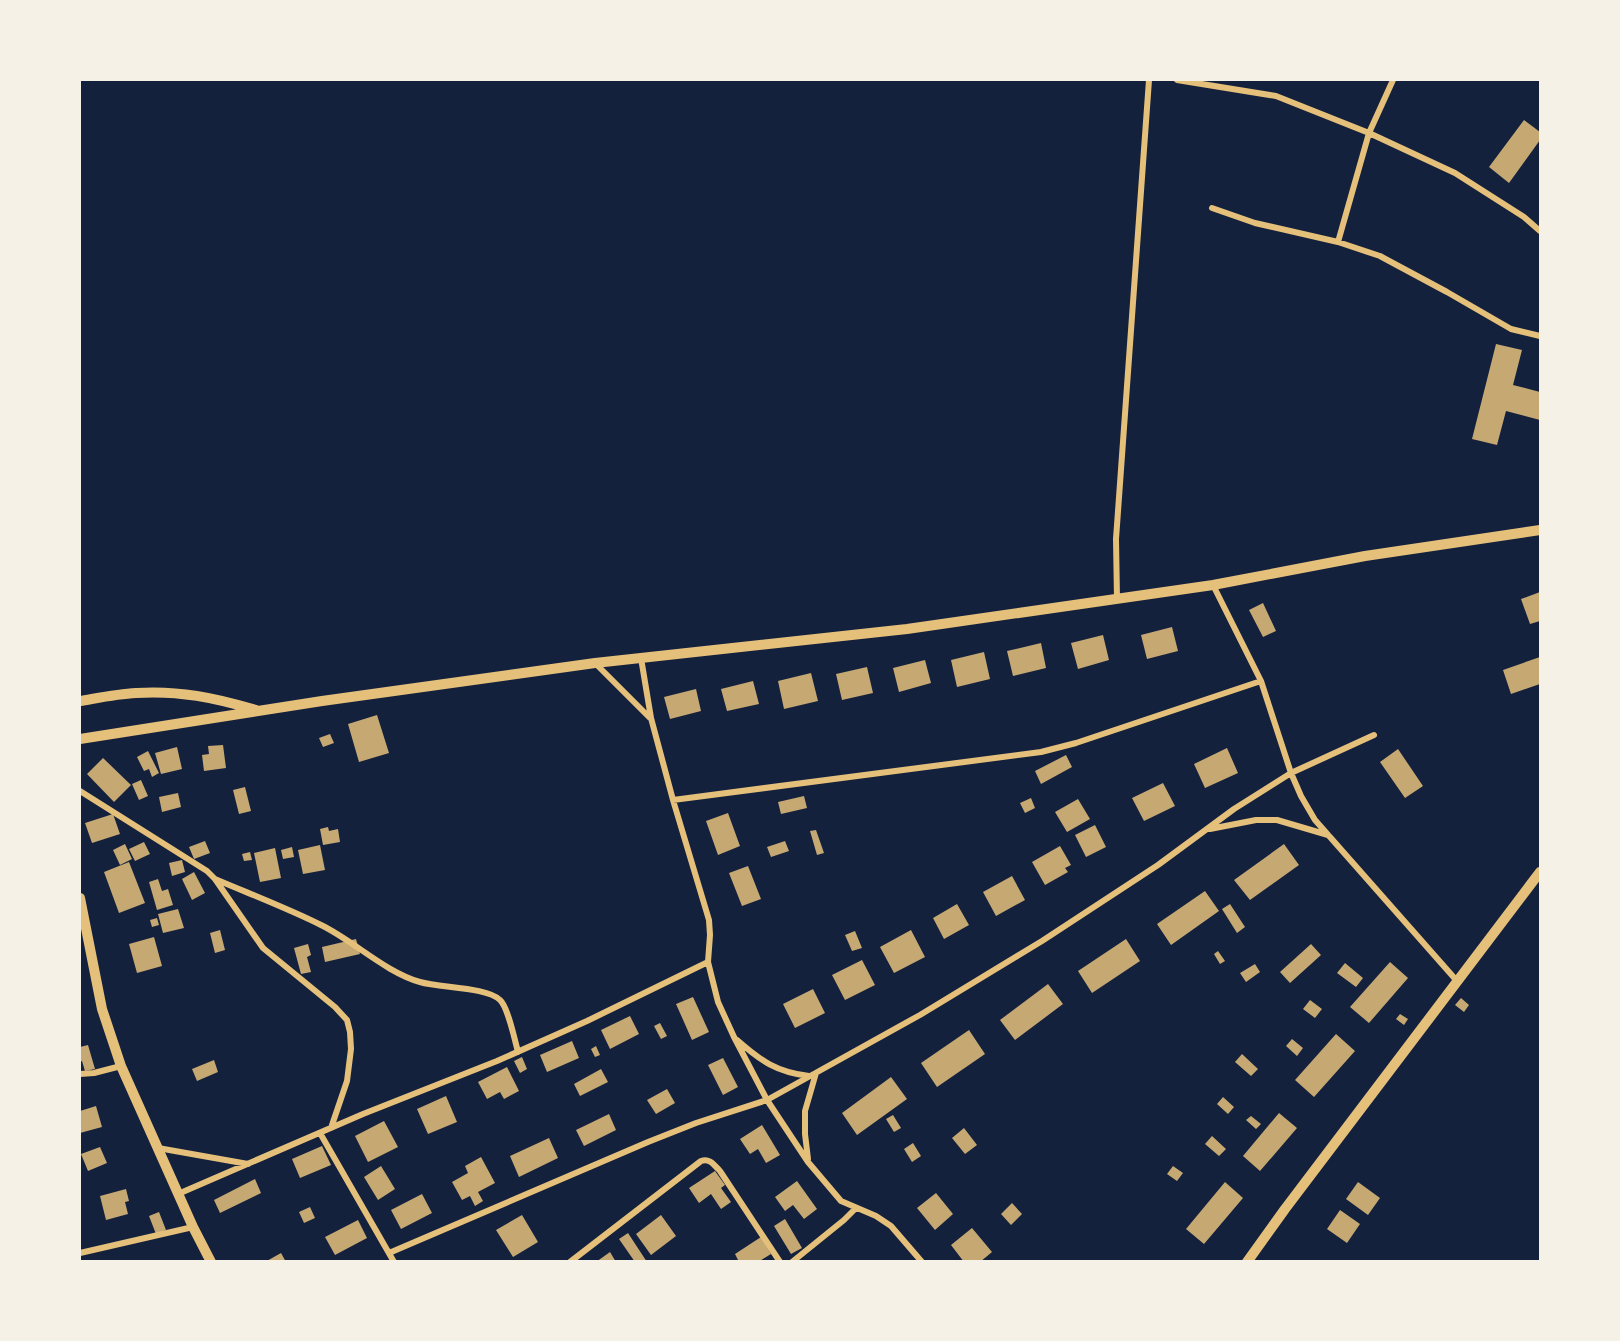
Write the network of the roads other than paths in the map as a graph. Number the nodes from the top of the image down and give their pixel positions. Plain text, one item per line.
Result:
1 (1149, 80) edge
2 (1177, 80) edge
3 (1393, 80) edge
4 (1369, 133) junction
5 (1212, 208) dead end
6 (1540, 231) edge
7 (1338, 242) junction
8 (1540, 336) edge
9 (1540, 530) edge
10 (1213, 585) junction
11 (1117, 598) junction
12 (641, 658) junction
13 (595, 663) junction
14 (1261, 681) junction
15 (80, 701) edge
16 (259, 711) junction
17 (651, 718) junction
18 (1374, 735) dead end
19 (80, 739) edge
20 (1291, 773) junction
21 (80, 791) edge
22 (673, 800) junction
23 (1206, 829) junction
24 (1329, 836) junction
25 (1540, 872) edge
26 (215, 879) junction
27 (80, 898) edge
28 (708, 962) junction
29 (1457, 981) junction
30 (734, 1037) junction
31 (518, 1052) junction
32 (120, 1066) junction
33 (80, 1074) edge
34 (813, 1074) junction
35 (767, 1100) junction
36 (331, 1128) junction
37 (320, 1133) junction
38 (158, 1148) junction
39 (808, 1162) junction
40 (249, 1164) junction
41 (178, 1194) junction
42 (856, 1208) junction
43 (193, 1227) junction
44 (80, 1253) edge
45 (389, 1253) junction
46 (211, 1262) edge
47 (394, 1262) edge
48 (570, 1262) edge
49 (780, 1262) edge
50 (792, 1262) edge
51 (922, 1262) edge
52 (1247, 1262) edge

1 - 11 street
2 - 4 street
3 - 4 street
4 - 6 street
4 - 7 street
5 - 7 street
7 - 8 street
9 - 10 street
10 - 11 street
10 - 14 street
11 - 12 street
12 - 13 street
12 - 17 street
13 - 16 street
13 - 17 street
14 - 20 street
14 - 22 street
15 - 16 street
16 - 19 street
17 - 22 street
18 - 20 street
20 - 23 street
20 - 24 street
21 - 26 street
22 - 28 street
23 - 24 street
23 - 34 street
24 - 29 street
25 - 29 street
26 - 31 street
26 - 36 street
27 - 32 street
28 - 30 street
28 - 31 street
29 - 52 street
30 - 34 street
30 - 35 street
31 - 36 street
32 - 33 street
32 - 38 street
34 - 35 street
34 - 39 street
35 - 39 street
35 - 45 street
36 - 37 street
37 - 40 street
37 - 45 street
38 - 40 street
38 - 41 street
39 - 42 street
40 - 41 street
41 - 43 street
42 - 50 street
42 - 51 street
43 - 44 street
43 - 46 street
45 - 47 street
48 - 49 street

